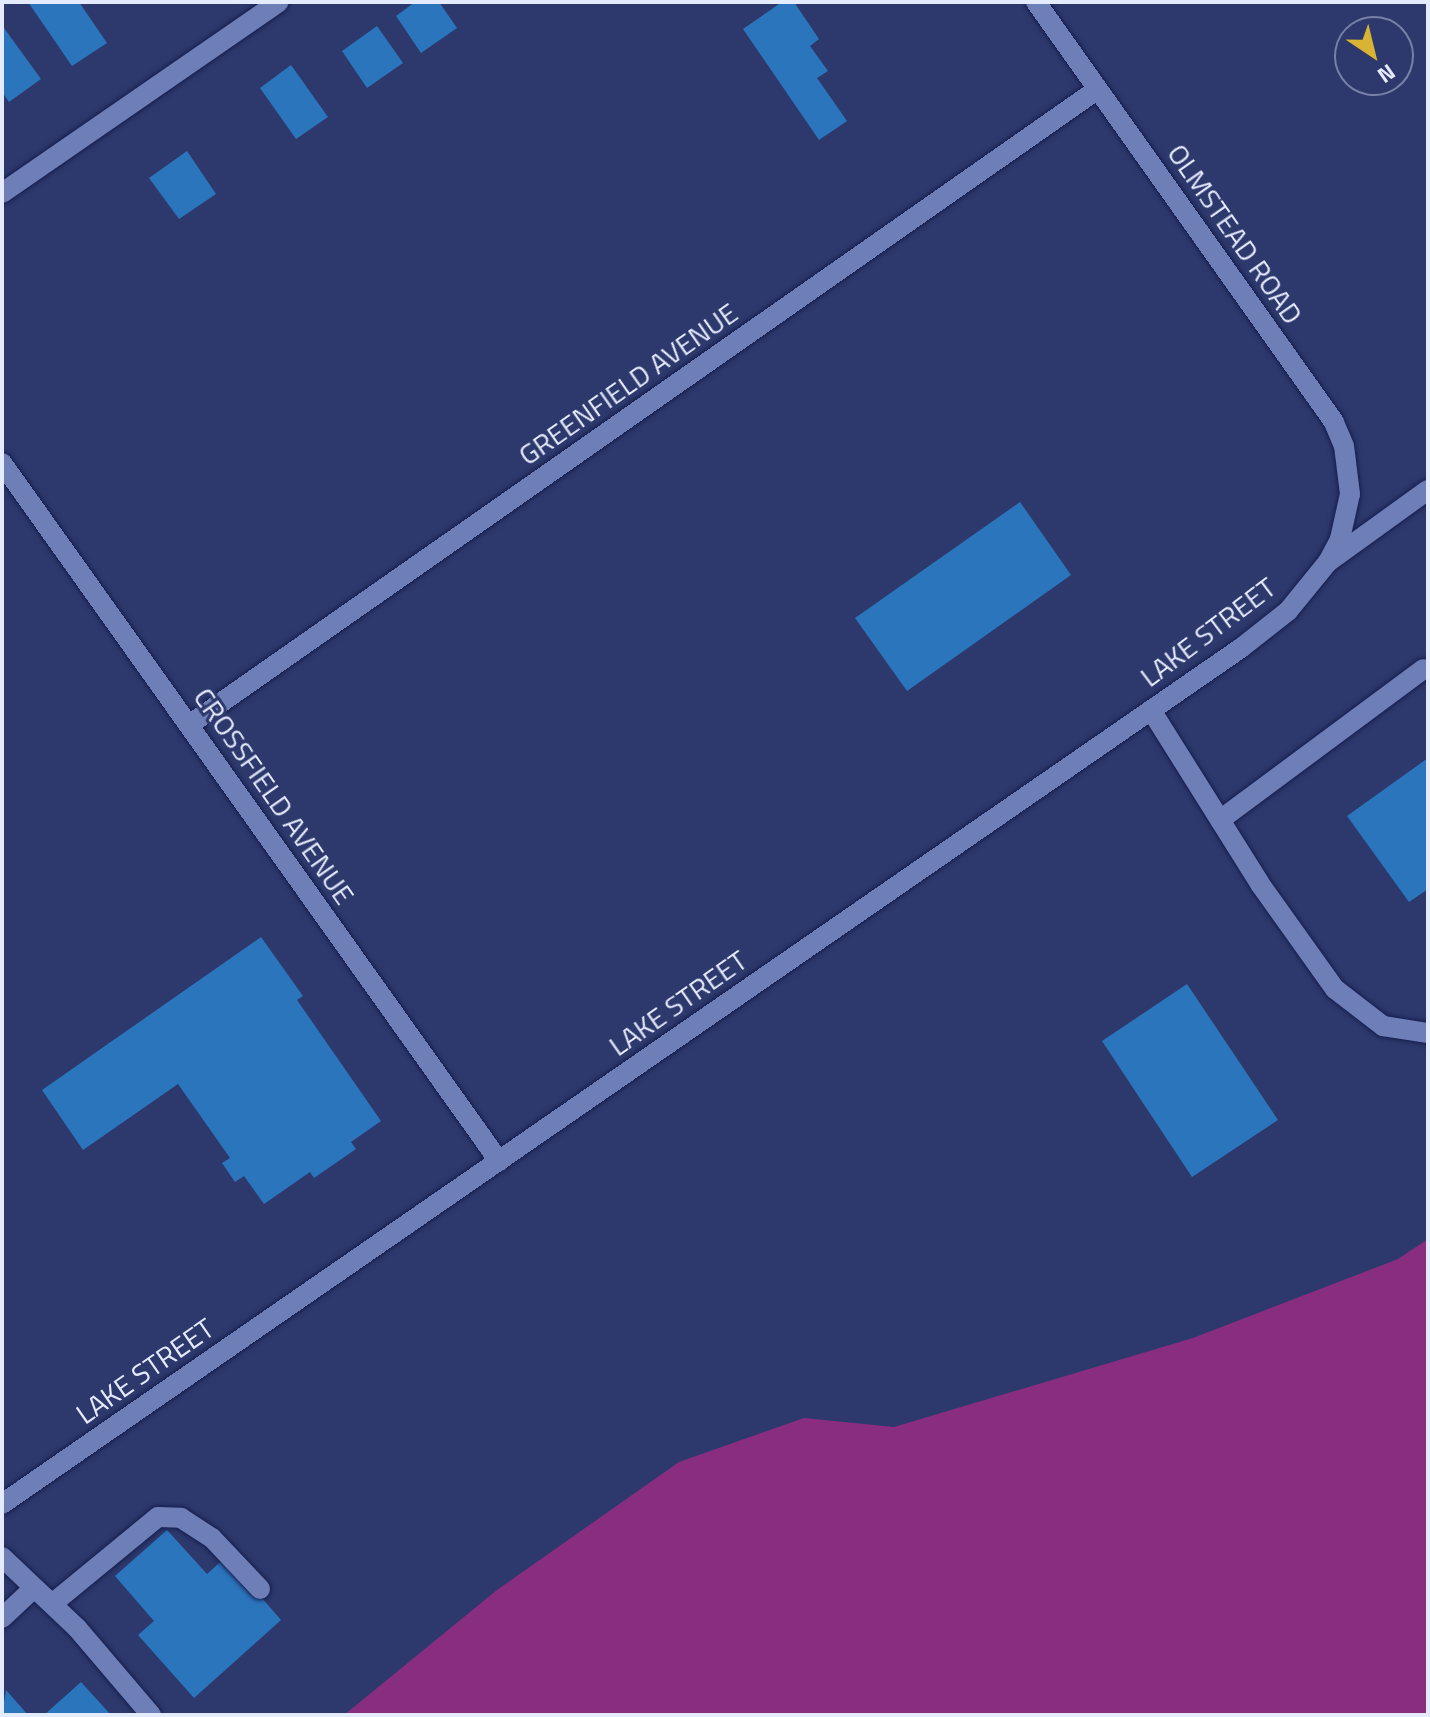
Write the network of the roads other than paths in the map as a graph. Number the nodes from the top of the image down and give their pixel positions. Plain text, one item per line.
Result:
1 (279, 2) edge
2 (1036, 2) edge
3 (1098, 89) junction
4 (2, 193) edge
5 (2, 463) edge
6 (1428, 490) edge
7 (1347, 513) joint
8 (1328, 562) junction
9 (1423, 669) dead end
10 (1151, 710) junction
11 (189, 725) junction
12 (1220, 820) junction
13 (1428, 1033) edge
14 (499, 1161) junction
15 (2, 1504) edge
16 (2, 1557) edge
17 (34, 1588) junction
18 (260, 1589) dead end
19 (52, 1604) junction
20 (2, 1618) edge
21 (151, 1715) edge

1 - 4 street
2 - 3 street, OLMSTEAD ROAD
3 - 7 street, OLMSTEAD ROAD
3 - 11 street, GREENFIELD AVENUE
5 - 11 street, CROSSFIELD AVENUE
6 - 8 street
7 - 8 street, LAKE STREET
8 - 10 street, LAKE STREET
9 - 12 street
10 - 12 street
10 - 14 street, LAKE STREET
11 - 14 street, CROSSFIELD AVENUE
12 - 13 street
14 - 15 street, LAKE STREET
16 - 17 street
17 - 19 street
17 - 20 street
18 - 19 street
19 - 21 street

